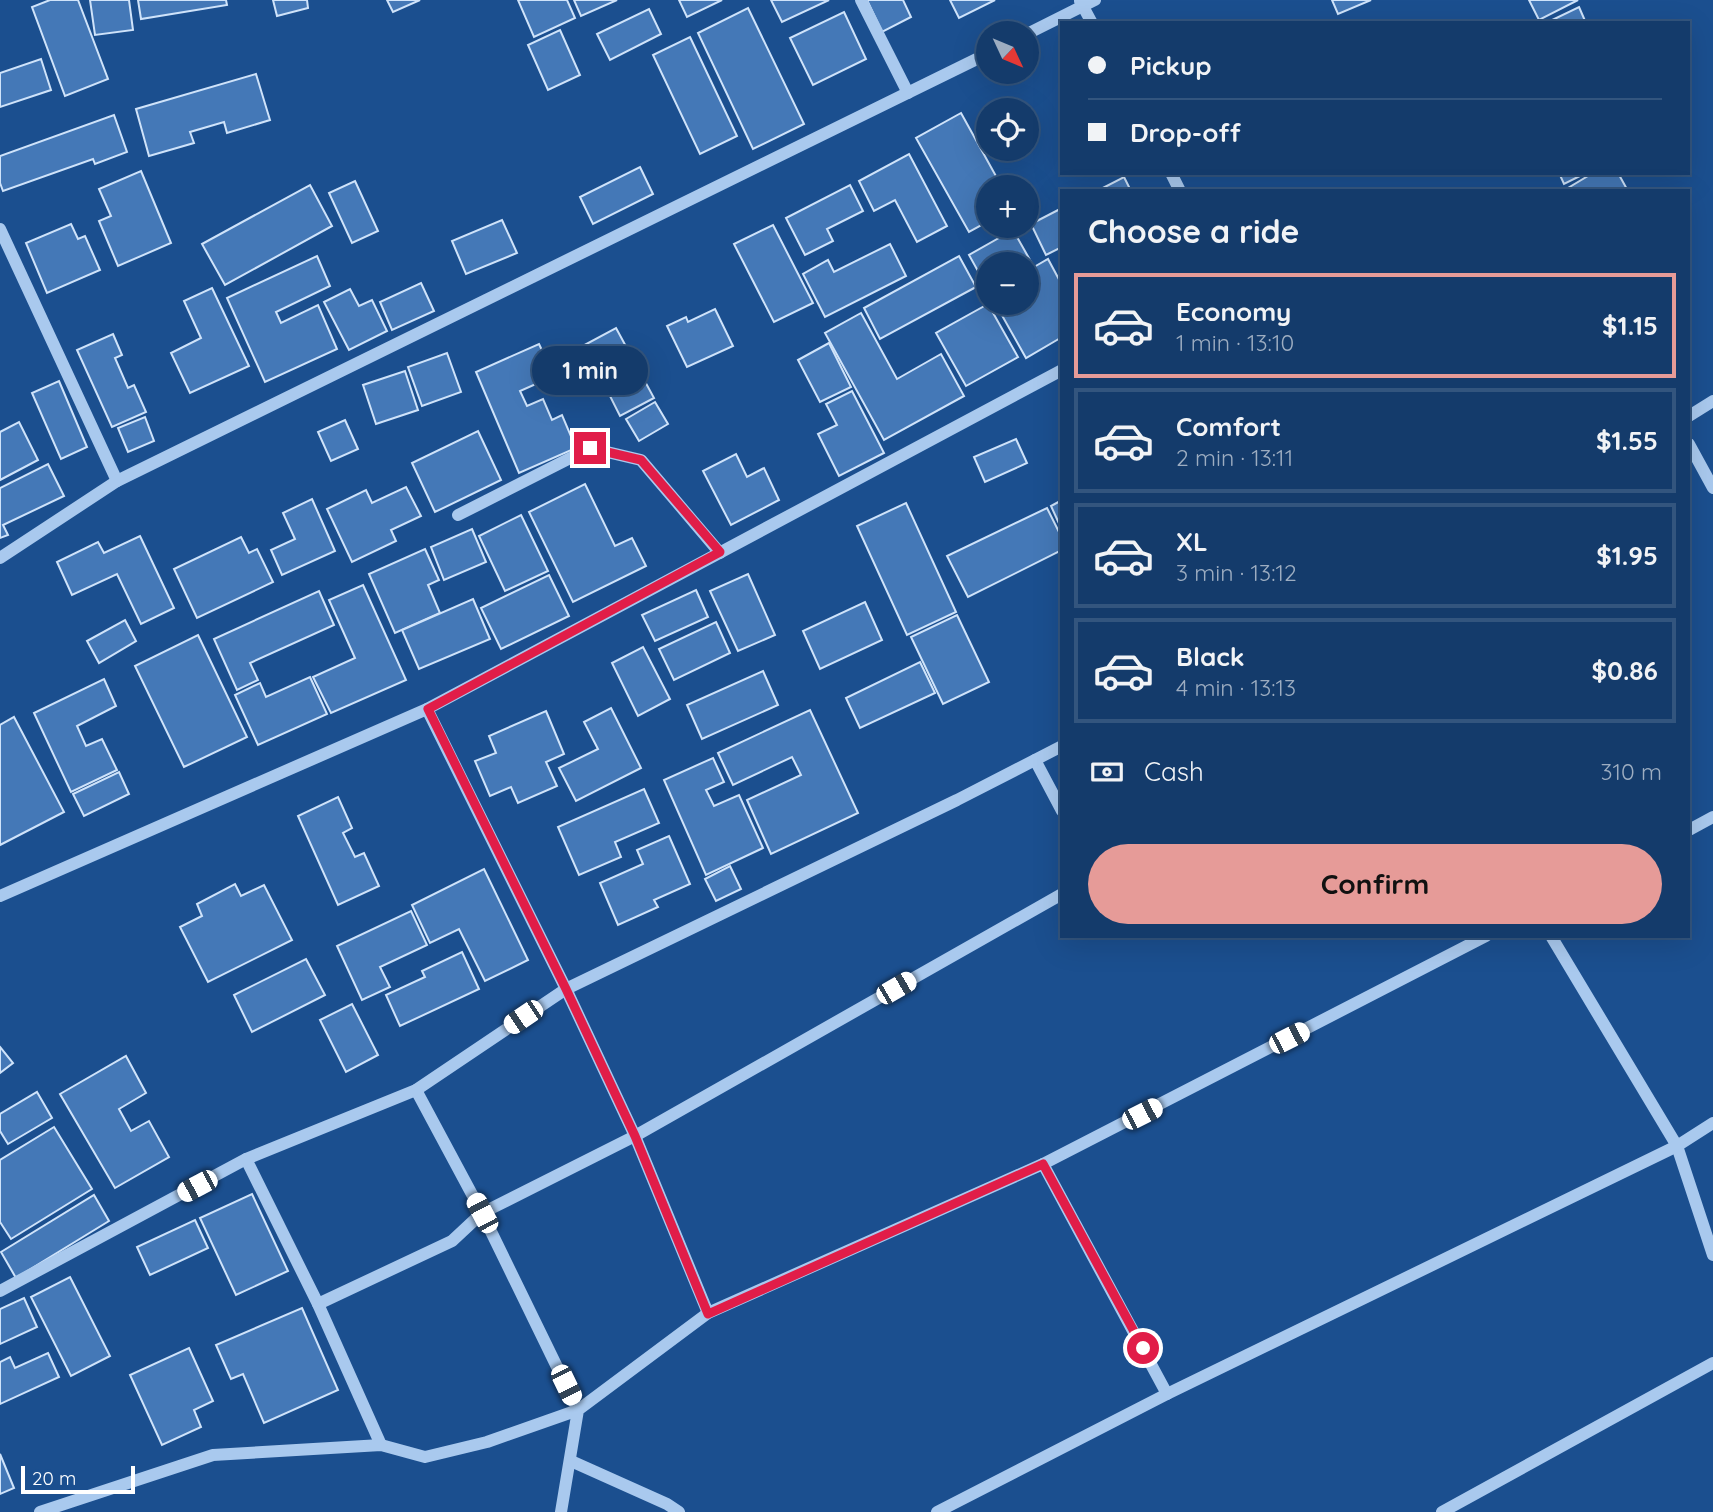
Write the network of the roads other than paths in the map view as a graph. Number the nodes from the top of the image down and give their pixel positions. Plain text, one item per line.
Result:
1 (861, 0) edge
2 (1095, 0) edge
3 (1082, 3) edge
4 (1091, 21) edge
5 (1040, 27) edge
6 (976, 59) edge
7 (908, 93) junction
8 (0, 229) edge
9 (1060, 371) edge
10 (1713, 401) edge
11 (1690, 415) edge
12 (1690, 446) edge
13 (117, 481) junction
14 (1713, 488) edge
15 (458, 515) dead end
16 (720, 552) junction
17 (0, 558) edge
18 (428, 709) junction
19 (1060, 747) edge
20 (1035, 760) junction
21 (1060, 807) edge
22 (1713, 817) edge
23 (1690, 829) edge
24 (0, 895) edge
25 (1060, 895) edge
26 (1482, 938) edge
27 (1552, 938) edge
28 (566, 989) junction
29 (416, 1090) junction
30 (1713, 1123) edge
31 (635, 1136) junction
32 (1677, 1146) junction
33 (246, 1159) junction
34 (1043, 1164) junction
35 (482, 1213) junction
36 (1713, 1255) edge
37 (0, 1291) edge
38 (318, 1304) junction
39 (708, 1314) junction
40 (1713, 1363) edge
41 (1167, 1394) junction
42 (578, 1410) junction
43 (381, 1445) junction
44 (570, 1461) junction
45 (40, 1512) edge
46 (561, 1512) edge
47 (679, 1512) edge
48 (937, 1512) edge
49 (1442, 1512) edge

1 - 7 street
2 - 3 street
3 - 4 street
3 - 5 street
6 - 7 street
7 - 13 street
8 - 13 street
9 - 16 street
10 - 11 street
12 - 14 street
13 - 17 street
15 - 16 street
16 - 18 street
18 - 24 street
18 - 28 street
19 - 20 street
20 - 21 street
20 - 28 street
22 - 23 street
25 - 31 street
26 - 34 street
27 - 32 street
28 - 29 street
28 - 31 street
29 - 33 street
29 - 35 street
30 - 32 street
31 - 35 street
31 - 39 street
32 - 36 street
32 - 41 street
33 - 37 street
33 - 38 street
34 - 39 street
34 - 41 street
35 - 38 street
35 - 42 street
38 - 43 street
39 - 42 street
40 - 49 street
41 - 48 street
42 - 43 street
42 - 44 street
43 - 45 street
44 - 46 street
44 - 47 street

